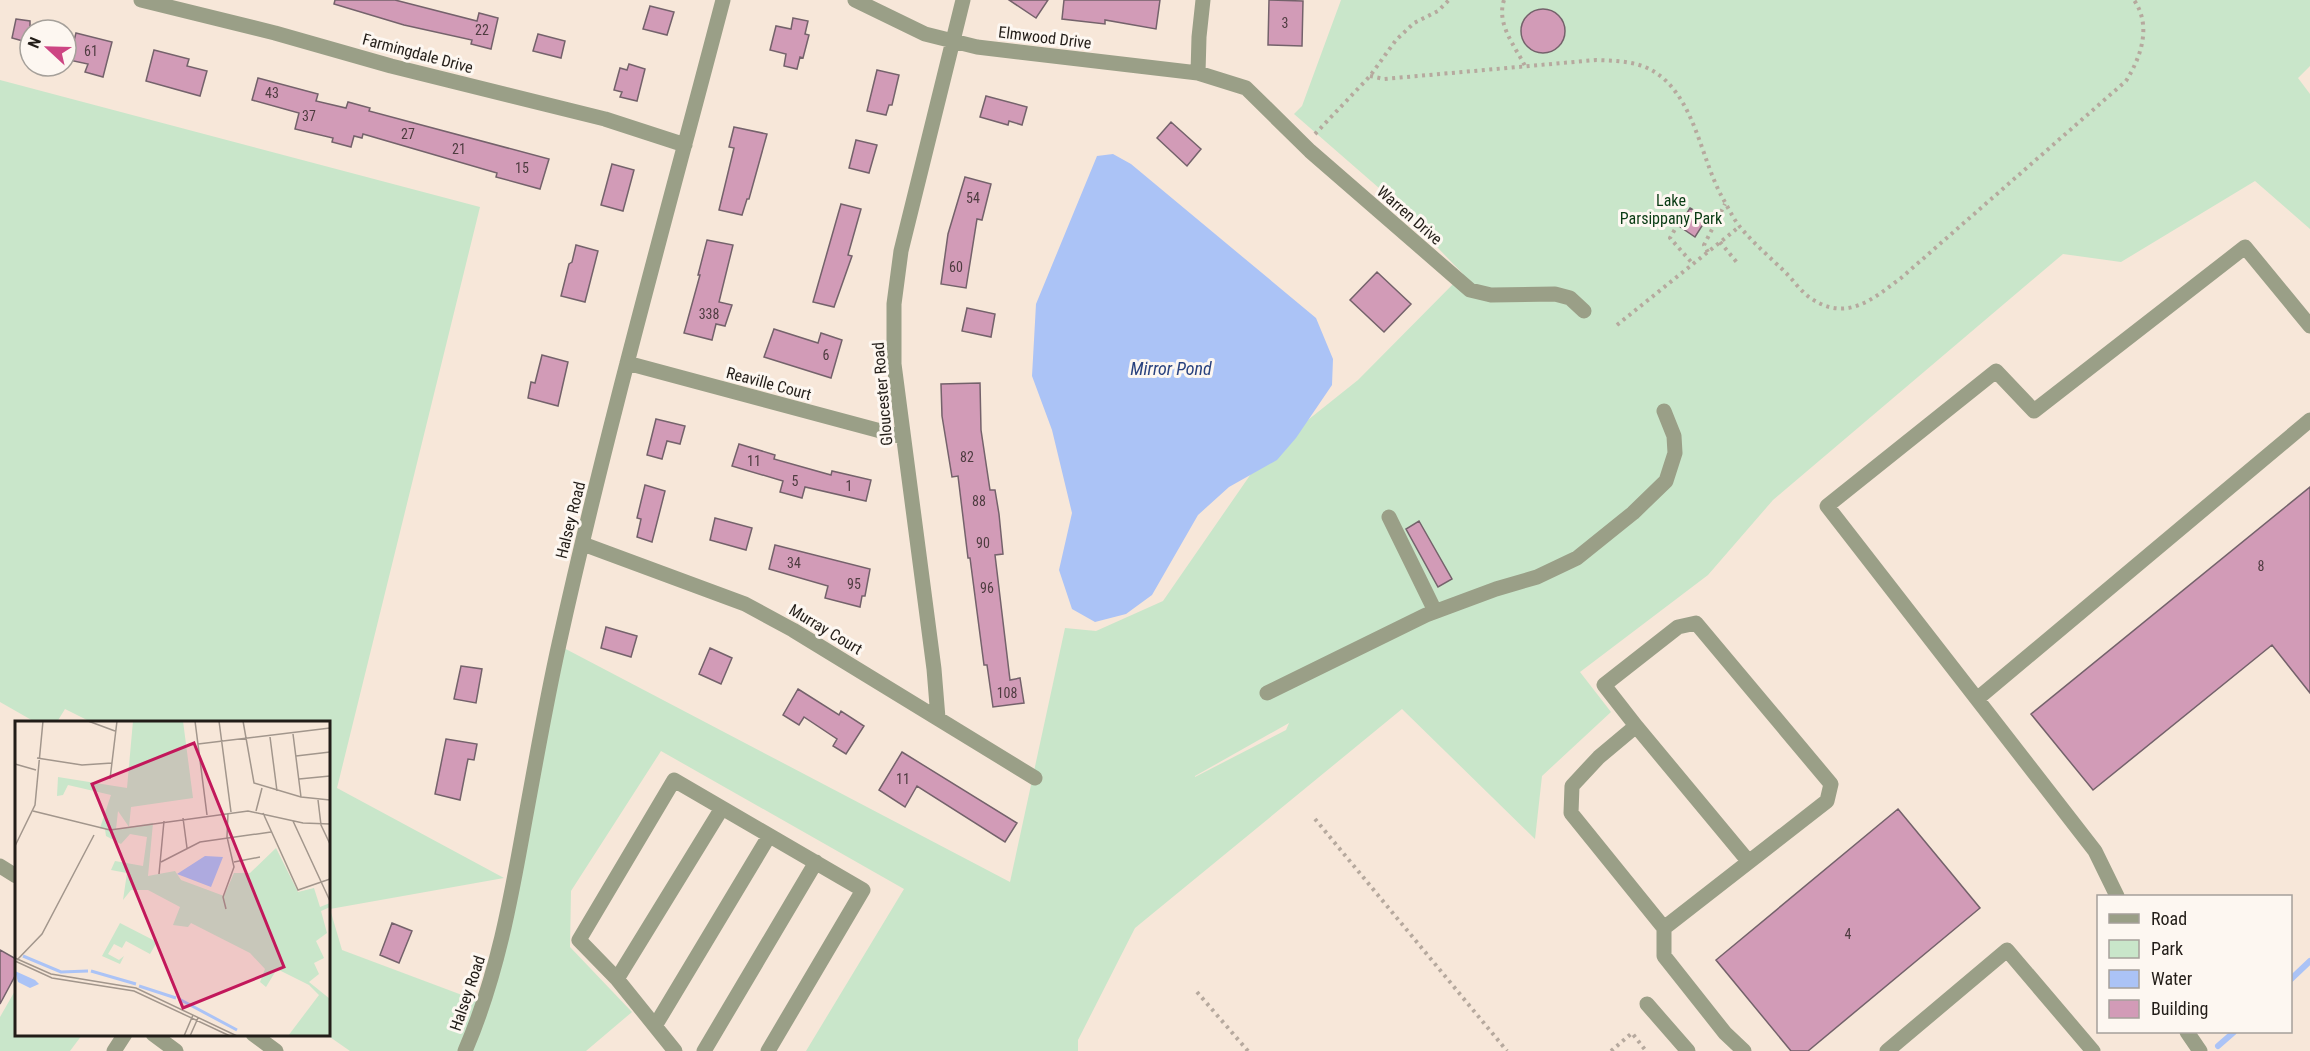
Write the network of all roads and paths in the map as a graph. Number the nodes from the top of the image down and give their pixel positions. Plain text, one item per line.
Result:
1 (141, 0) edge
2 (723, 0) edge
3 (855, 0) edge
4 (963, 0) edge
5 (1203, 0) edge
6 (1449, 0) edge
7 (1504, 0) edge
8 (2134, 0) edge
9 (952, 42) junction
10 (1526, 66) junction
11 (1198, 74) junction
12 (1370, 76) junction
13 (1238, 85) joint
14 (685, 145) junction
15 (1305, 146) junction
16 (1726, 203) junction
17 (1682, 217) dead end
18 (1739, 227) junction
19 (1720, 242) junction
20 (1708, 252) junction
21 (1693, 264) junction
22 (1739, 265) dead end
23 (1584, 311) dead end
24 (1617, 325) dead end
25 (2310, 326) edge
26 (627, 363) junction
27 (1664, 411) dead end
28 (2310, 420) edge
29 (903, 437) junction
30 (1389, 517) dead end
31 (583, 544) junction
32 (1435, 611) junction
33 (1267, 693) dead end
34 (1977, 699) junction
35 (938, 718) junction
36 (1636, 726) junction
37 (1035, 778) dead end
38 (722, 808) junction
39 (1315, 819) dead end
40 (770, 836) junction
41 (816, 862) junction
42 (1749, 862) junction
43 (0, 866) edge
44 (15, 875) edge
45 (2115, 895) edge
46 (1664, 928) junction
47 (617, 979) junction
48 (1197, 992) dead end
49 (1647, 1004) dead end
50 (655, 1026) junction
51 (2188, 1033) edge
52 (124, 1036) edge
53 (154, 1036) edge
54 (254, 1036) edge
55 (114, 1051) edge
56 (176, 1051) edge
57 (276, 1051) edge
58 (465, 1051) edge
59 (675, 1051) edge
60 (704, 1051) edge
61 (768, 1051) edge
62 (1248, 1051) edge
63 (1507, 1051) edge
64 (1611, 1051) edge
65 (1646, 1051) edge
66 (1688, 1051) edge
67 (1744, 1051) edge
68 (1887, 1051) edge
69 (2092, 1051) edge
70 (2199, 1051) edge

1 - 14 street, Farmingdale Drive
2 - 14 street, Halsey Road
3 - 9 street, Elmwood Drive
4 - 9 street, Gloucester Road
5 - 11 street
6 - 12 path
7 - 10 path
8 - 18 path
9 - 11 street, Elmwood Drive
9 - 29 street, Gloucester Road
10 - 12 path
10 - 16 path
11 - 13 street, Elmwood Drive
12 - 15 path
13 - 15 street, Warren Drive
14 - 26 street, Halsey Road
15 - 23 street, Warren Drive
16 - 18 path
16 - 20 path
17 - 21 path
18 - 19 path
19 - 20 path
19 - 22 path
20 - 21 path
21 - 24 path
25 - 34 street
26 - 29 street, Reaville Court
26 - 31 street, Halsey Road
27 - 32 street
28 - 34 street
29 - 35 street, Gloucester Road
30 - 32 street
31 - 35 street, Murray Court
31 - 58 street, Halsey Road
32 - 33 street
34 - 45 street
35 - 37 street, Murray Court
36 - 42 street
36 - 42 street
36 - 46 street
38 - 40 street
38 - 47 street
38 - 47 street
39 - 63 path
40 - 41 street
40 - 50 street
41 - 60 street
41 - 61 street
42 - 46 street
43 - 44 street
46 - 67 street
47 - 50 street
48 - 62 path
49 - 66 street
50 - 59 street
51 - 70 street
52 - 55 street
53 - 56 street
54 - 57 street
64 - 65 path
68 - 69 street

